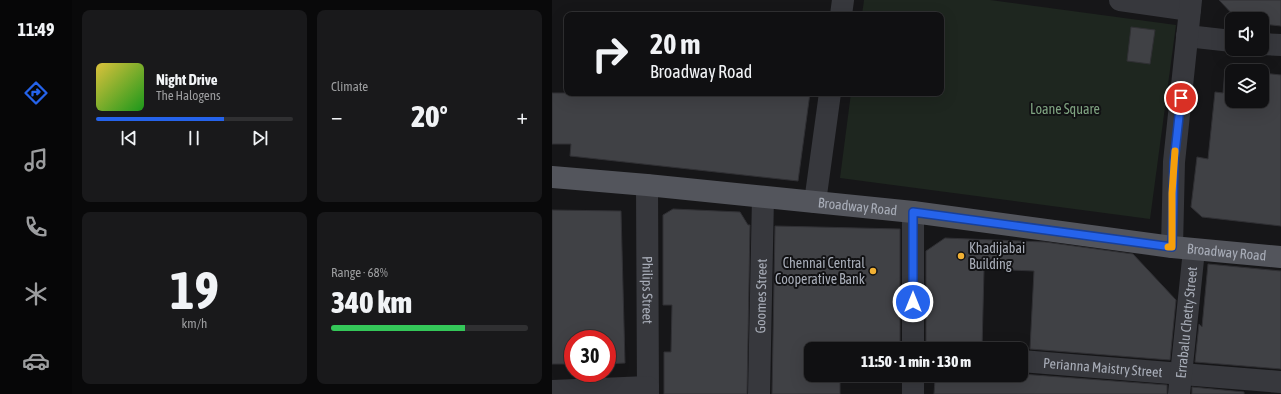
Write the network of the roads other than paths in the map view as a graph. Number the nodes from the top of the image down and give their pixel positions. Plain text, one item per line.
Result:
1 (843, 0) edge
2 (1120, 0) edge
3 (1191, 5) edge
4 (841, 12) edge
5 (1187, 36) junction
6 (1225, 40) edge
7 (1269, 44) edge
8 (1281, 45) edge
9 (830, 96) edge
10 (552, 177) edge
11 (647, 185) junction
12 (763, 197) junction
13 (815, 202) junction
14 (913, 212) junction
15 (1172, 247) junction
16 (1194, 250) junction
17 (1281, 258) edge
18 (913, 342) edge
19 (1028, 362) edge
20 (913, 382) edge
21 (1281, 382) edge
22 (1179, 383) edge
23 (552, 391) edge
24 (648, 391) edge
25 (759, 394) edge
26 (913, 394) edge

1 - 4 street
2 - 3 street
3 - 5 street
5 - 6 street
5 - 15 street
7 - 8 street
9 - 13 street
10 - 11 main road, Broadway Road
11 - 12 main road, Broadway Road
11 - 24 street, Philips Street
12 - 13 main road, Broadway Road
12 - 25 street, Goomes Street
13 - 14 main road, Broadway Road
14 - 15 main road, Broadway Road
14 - 18 street
15 - 16 main road, Broadway Road
16 - 17 main road, Broadway Road
16 - 22 street, Errabalu Chetty Street
19 - 22 street, Perianna Maistry Street
20 - 26 street
21 - 22 street, Perianna Maistry Street
23 - 24 street

